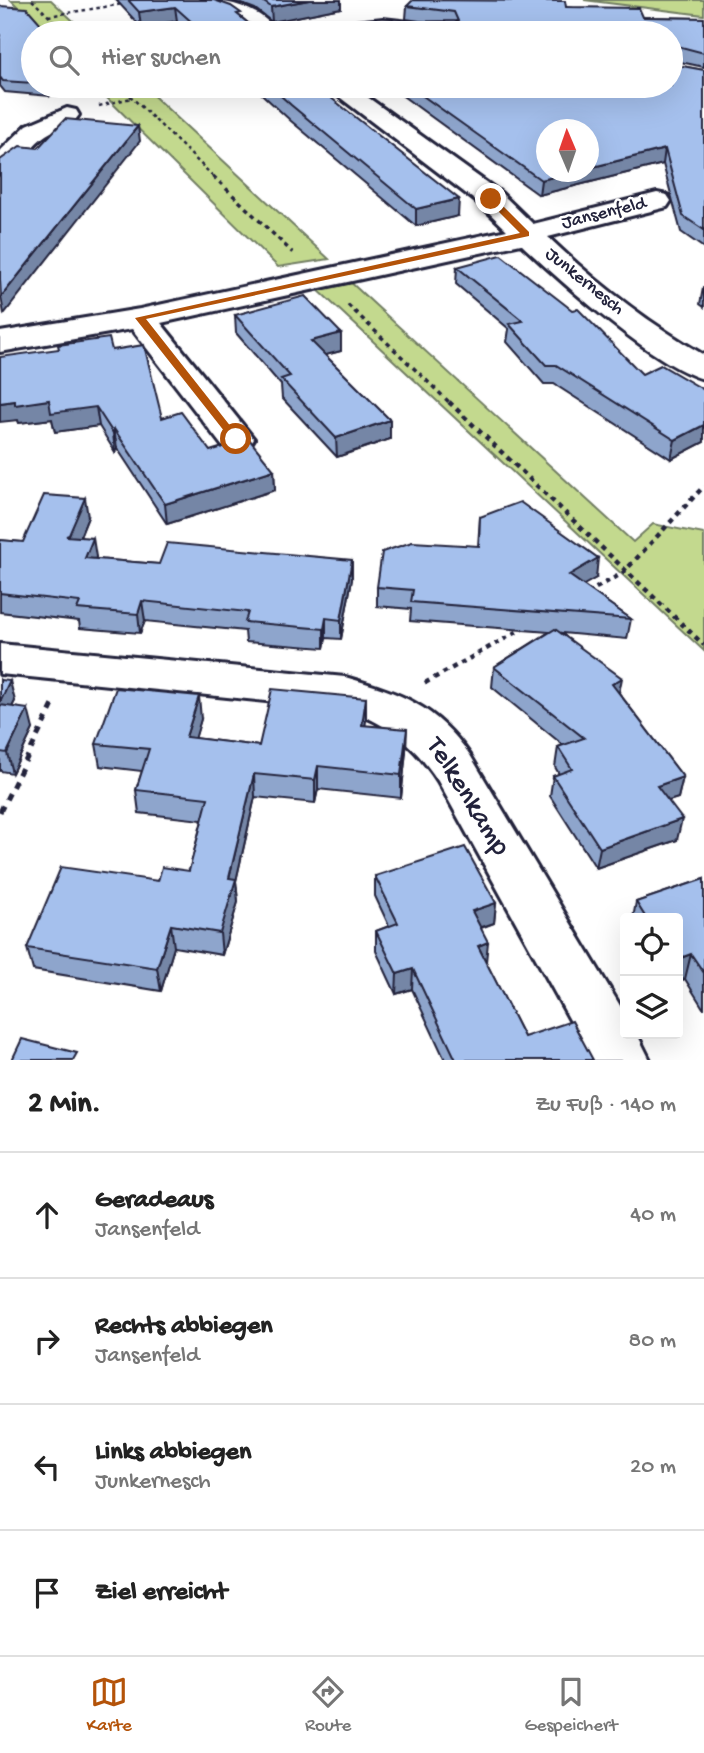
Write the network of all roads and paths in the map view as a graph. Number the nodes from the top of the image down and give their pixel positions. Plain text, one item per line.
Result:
1 (32, 0) edge
2 (209, 3) edge
3 (125, 4) dead end
4 (48, 16) junction
5 (53, 21) edge
6 (251, 21) edge
7 (132, 98) edge
8 (353, 98) edge
9 (67, 115) dead end
10 (0, 166) edge
11 (657, 201) dead end
12 (526, 234) junction
13 (320, 279) junction
14 (140, 318) junction
15 (0, 342) edge
16 (704, 369) edge
17 (236, 439) dead end
18 (704, 486) edge
19 (624, 570) junction
20 (575, 599) edge
21 (528, 626) edge
22 (704, 645) edge
23 (0, 659) edge
24 (72, 666) junction
25 (386, 705) junction
26 (0, 812) edge
27 (622, 1060) edge

1 - 4 path
2 - 6 street
3 - 4 path
4 - 5 path
7 - 13 path
8 - 12 street, Junkernesch
9 - 10 street
11 - 12 street, Jansenfeld
12 - 13 street, Jansenfeld
12 - 16 street, Junkernesch
13 - 14 street, Jansenfeld
13 - 19 path
14 - 15 street, Jansenfeld
14 - 17 street
18 - 19 path
19 - 20 path
19 - 22 path
21 - 25 path
23 - 24 street, Telkenkamp
24 - 25 street, Telkenkamp
24 - 26 path
25 - 27 street, Telkenkamp

